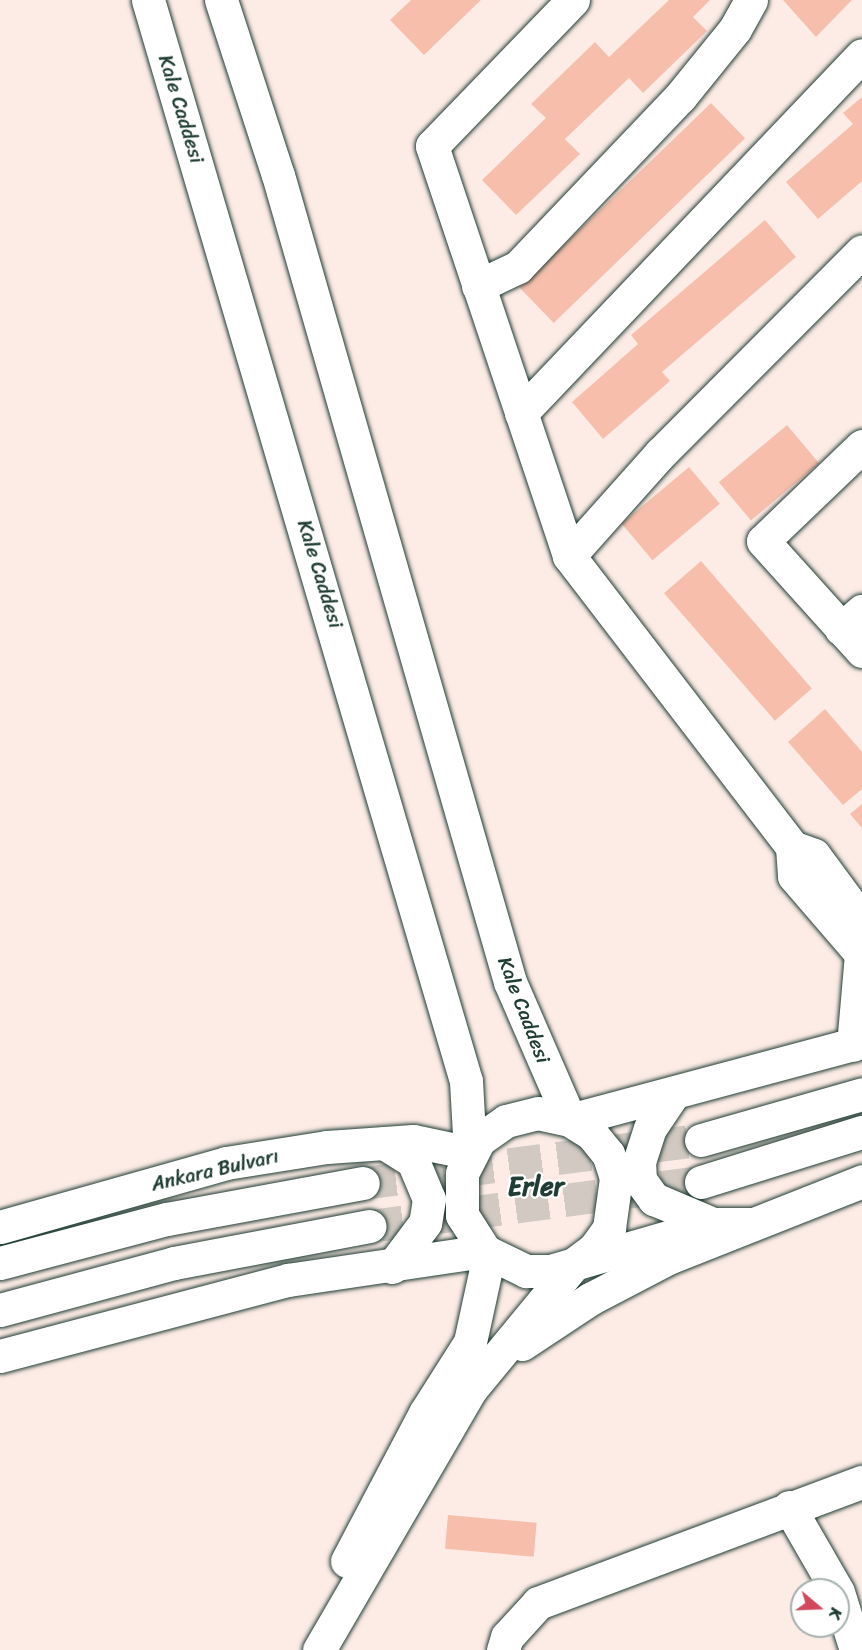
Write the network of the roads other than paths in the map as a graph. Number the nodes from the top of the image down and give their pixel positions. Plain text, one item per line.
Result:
1 (148, 0) edge
2 (220, 0) edge
3 (573, 0) edge
4 (751, 0) edge
5 (862, 55) edge
6 (862, 251) edge
7 (478, 286) junction
8 (521, 413) junction
9 (862, 446) edge
10 (569, 556) junction
11 (855, 630) edge
12 (792, 847) junction
13 (862, 920) edge
14 (857, 1044) edge
15 (862, 1094) edge
16 (671, 1097) junction
17 (570, 1120) junction
18 (862, 1132) edge
19 (701, 1140) tunnel mouth
20 (384, 1143) junction
21 (470, 1153) junction
22 (862, 1181) edge
23 (701, 1182) tunnel mouth
24 (363, 1183) tunnel mouth
25 (713, 1224) junction
26 (749, 1224) junction
27 (370, 1226) tunnel mouth
28 (0, 1227) edge
29 (487, 1253) junction
30 (0, 1263) edge
31 (574, 1264) junction
32 (406, 1266) junction
33 (0, 1310) edge
34 (0, 1356) edge
35 (471, 1389) junction
36 (862, 1482) edge
37 (789, 1507) junction
38 (830, 1578) edge
39 (850, 1630) edge
40 (300, 1650) edge
41 (319, 1650) edge
42 (503, 1650) edge
43 (856, 1650) edge

1 - 21 main road, Kale Caddesi
2 - 17 main road, Kale Caddesi
3 - 7 main road
4 - 7 main road
5 - 8 main road
6 - 10 main road
7 - 8 main road
8 - 10 main road
9 - 11 main road
10 - 12 main road
12 - 13 main road
12 - 14 main road
14 - 16 main road
15 - 19 main road
16 - 17 main road
16 - 25 main road
17 - 21 main road
17 - 31 main road
18 - 23 main road
20 - 21 main road, Ankara Bulvarı
20 - 28 main road, Ankara Bulvarı
20 - 32 main road
21 - 29 main road
22 - 26 main road
24 - 30 main road, Ankara Bulvarı
25 - 26 main road
25 - 31 main road
26 - 35 main road
27 - 33 main road
29 - 31 main road
29 - 32 main road
29 - 40 main road
31 - 35 main road
32 - 34 main road
35 - 41 main road
36 - 37 main road
37 - 38 main road
37 - 42 main road
39 - 43 main road

